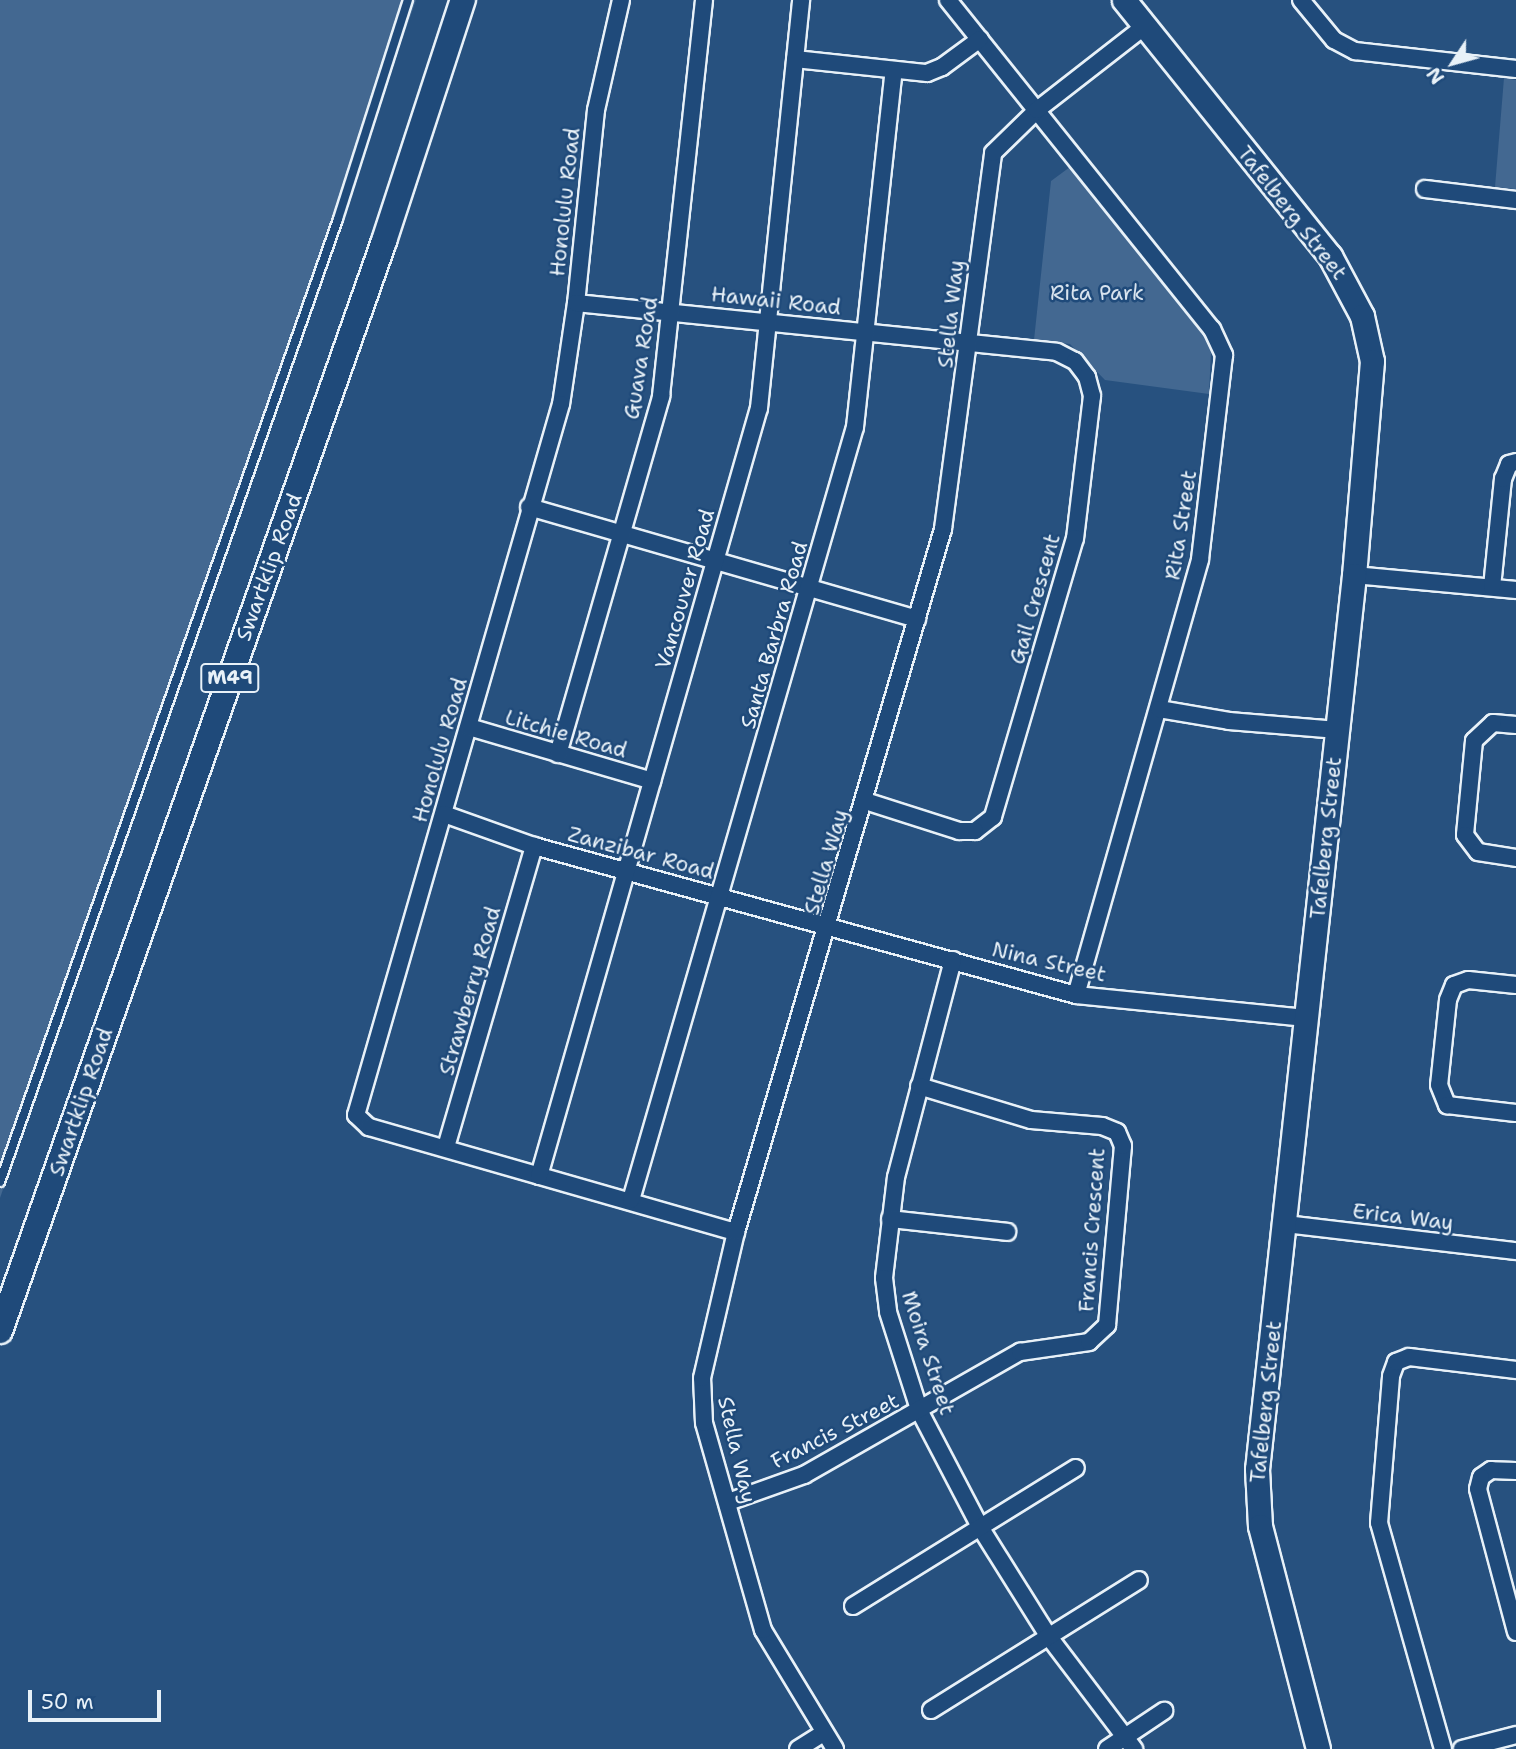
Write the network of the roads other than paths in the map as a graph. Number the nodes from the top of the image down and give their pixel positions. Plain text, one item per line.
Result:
1 (408, 0) edge
2 (463, 0) edge
3 (621, 0) edge
4 (704, 0) edge
5 (801, 0) edge
6 (948, 0) edge
7 (1124, 0) edge
8 (1301, 0) edge
9 (1145, 26) junction
10 (980, 38) junction
11 (795, 60) junction
12 (1516, 69) edge
13 (894, 70) junction
14 (1037, 110) junction
15 (1425, 190) dead end
16 (1516, 200) edge
17 (576, 303) junction
18 (671, 310) junction
19 (766, 321) junction
20 (868, 332) junction
21 (970, 345) junction
22 (1516, 461) edge
23 (529, 507) junction
24 (621, 534) junction
25 (715, 562) junction
26 (1354, 575) junction
27 (1492, 587) junction
28 (1516, 590) edge
29 (808, 591) junction
30 (917, 619) junction
31 (1159, 709) junction
32 (1516, 725) edge
33 (469, 727) junction
34 (1338, 730) junction
35 (558, 754) junction
36 (652, 780) junction
37 (865, 801) junction
38 (444, 814) junction
39 (534, 846) junction
40 (1516, 858) edge
41 (626, 871) junction
42 (722, 897) junction
43 (829, 926) junction
44 (953, 960) junction
45 (1516, 985) edge
46 (1076, 995) junction
47 (1306, 1018) junction
48 (919, 1086) junction
49 (1516, 1113) edge
50 (446, 1147) junction
51 (539, 1176) junction
52 (0, 1182) edge
53 (631, 1200) junction
54 (890, 1219) junction
55 (1285, 1224) junction
56 (736, 1231) junction
57 (1007, 1232) dead end
58 (1516, 1251) edge
59 (0, 1331) edge
60 (1516, 1370) edge
61 (920, 1412) junction
62 (1076, 1468) dead end
63 (1516, 1471) edge
64 (727, 1502) junction
65 (980, 1527) junction
66 (1139, 1580) dead end
67 (853, 1606) dead end
68 (1516, 1632) edge
69 (1049, 1637) junction
70 (931, 1710) dead end
71 (1164, 1711) dead end
72 (824, 1733) junction
73 (1516, 1735) edge
74 (1130, 1743) edge
75 (798, 1749) edge
76 (835, 1749) edge
77 (1107, 1749) edge
78 (1318, 1749) edge
79 (1443, 1749) edge
80 (1462, 1749) edge

1 - 52 lane
2 - 59 main road, Swartklip Road / M49
3 - 17 street, Honolulu Road
4 - 18 street, Guava Road
5 - 11 street, Vancouver Road
6 - 10 street
7 - 9 street, Tafelberg Street
8 - 12 street
9 - 14 street, Stella Way
9 - 26 street, Tafelberg Street
10 - 13 street
10 - 14 street
11 - 13 street
11 - 19 street, Vancouver Road
13 - 20 street, Santa Barbra Road
14 - 21 street, Stella Way
14 - 31 street, Rita Street
15 - 16 street
17 - 18 street, Hawaii Road
17 - 23 street, Honolulu Road
18 - 19 street, Hawaii Road
18 - 24 street, Guava Road
19 - 20 street, Hawaii Road
19 - 25 street, Vancouver Road
20 - 21 street, Hawaii Road
20 - 29 street, Santa Barbra Road
21 - 30 street, Stella Way
21 - 37 street, Gail Crescent
22 - 27 street
23 - 24 street
23 - 33 street, Honolulu Road
24 - 25 street
24 - 35 street, Guava Road
25 - 29 street
25 - 36 street, Vancouver Road
26 - 27 street
26 - 34 street, Tafelberg Street
27 - 28 street
29 - 30 street
29 - 42 street, Santa Barbra Road
30 - 37 street, Stella Way
31 - 34 street
31 - 46 street, Rita Street
32 - 40 street
33 - 35 street, Litchie Road
33 - 38 street, Honolulu Road
34 - 47 street, Tafelberg Street
35 - 36 street, Litchie Road
36 - 41 street, Vancouver Road
37 - 43 street, Stella Way
38 - 39 street, Zanzibar Road
38 - 50 street, Honolulu Road
39 - 41 street, Zanzibar Road
39 - 50 street, Strawberry Road
41 - 42 street, Zanzibar Road
41 - 51 street, Vancouver Road
42 - 43 street, Zanzibar Road
42 - 53 street, Santa Barbra Road
43 - 44 street, Nina Street
43 - 56 street, Stella Way
44 - 46 street, Nina Street
44 - 48 street, Moira Street
45 - 49 street
46 - 47 street, Nina Street
47 - 55 street, Tafelberg Street
48 - 54 street, Moira Street
48 - 61 street, Francis Crescent
50 - 51 street, Honolulu Road
51 - 53 street, Honolulu Road
53 - 56 street, Honolulu Road
54 - 57 street
54 - 61 street, Moira Street
55 - 58 street, Erica Way
55 - 78 street, Tafelberg Street
56 - 64 street, Stella Way
60 - 79 street
61 - 64 street, Francis Street
61 - 65 street, Moira Street
62 - 65 street
63 - 68 street
64 - 72 street, Stella Way
65 - 67 street
65 - 69 street, Moira Street
66 - 69 street
69 - 70 street
69 - 74 street, Moira Street
71 - 74 street
72 - 75 street
72 - 76 street, Stella Way
73 - 80 street
74 - 77 street

